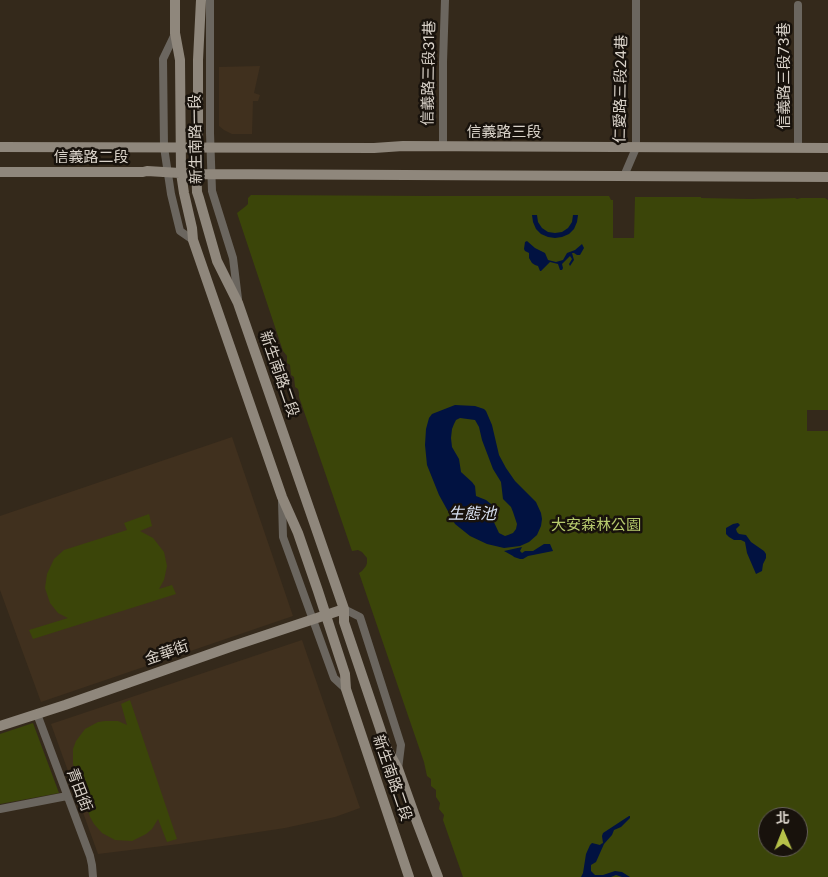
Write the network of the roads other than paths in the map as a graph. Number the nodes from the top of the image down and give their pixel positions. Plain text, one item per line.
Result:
1 (175, 0) edge
2 (201, 0) edge
3 (210, 0) edge
4 (444, 0) edge
5 (636, 0) edge
6 (798, 4) dead end
7 (175, 33) junction
8 (0, 147) edge
9 (198, 147) junction
10 (210, 147) junction
11 (443, 147) junction
12 (164, 148) junction
13 (180, 148) junction
14 (636, 148) junction
15 (798, 148) junction
16 (828, 148) edge
17 (0, 172) edge
18 (168, 173) junction
19 (181, 173) junction
20 (196, 174) junction
21 (211, 174) junction
22 (624, 176) junction
23 (828, 177) edge
24 (193, 240) junction
25 (238, 303) junction
26 (282, 497) junction
27 (344, 609) junction
28 (326, 615) junction
29 (313, 620) junction
30 (346, 689) junction
31 (37, 714) junction
32 (0, 726) edge
33 (398, 769) junction
34 (67, 796) junction
35 (0, 809) edge
36 (93, 877) edge
37 (409, 877) edge
38 (438, 877) edge

1 - 7 main road, 新生南路一段
2 - 9 main road, 新生南路一段
3 - 10 street, 新生南路一段
4 - 11 street, 信義路三段31巷
5 - 14 street, 仁愛路三段24巷
6 - 15 street, 信義路三段73巷
7 - 12 street, 新生南路一段
7 - 13 main road, 新生南路一段
8 - 12 main road, 信義路二段
9 - 10 main road, 信義路三段
9 - 13 main road, 信義路三段
9 - 20 main road, 新生南路二段
10 - 11 main road, 信義路三段
10 - 21 street, 新生南路一段
11 - 14 main road, 信義路三段
12 - 13 main road, 信義路二段
12 - 18 street, 新生南路一段
13 - 19 main road, 新生南路二段
14 - 15 main road, 信義路三段
14 - 22 street, 仁愛路三段24巷
15 - 16 main road, 信義路三段
17 - 18 main road, 信義路二段
18 - 19 main road, 信義路二段
18 - 24 street, 新生南路一段
19 - 20 main road
19 - 24 main road, 新生南路二段
20 - 21 main road
20 - 25 main road, 新生南路二段
21 - 22 main road
21 - 25 street, 新生南路一段
22 - 23 main road
24 - 26 main road, 新生南路二段
25 - 27 main road, 新生南路二段
26 - 28 main road, 新生南路二段
26 - 29 street, 新生南路二段
27 - 28 main road, 金華街
27 - 33 main road, 新生南路二段
27 - 33 street, 新生南路二段
28 - 29 main road, 金華街
28 - 30 main road, 新生南路二段
29 - 30 street, 新生南路二段
29 - 31 main road, 金華街
30 - 37 main road, 新生南路二段
31 - 32 main road, 金華街
31 - 34 street, 青田街
33 - 38 main road, 新生南路二段
34 - 35 street
34 - 36 street, 青田街

